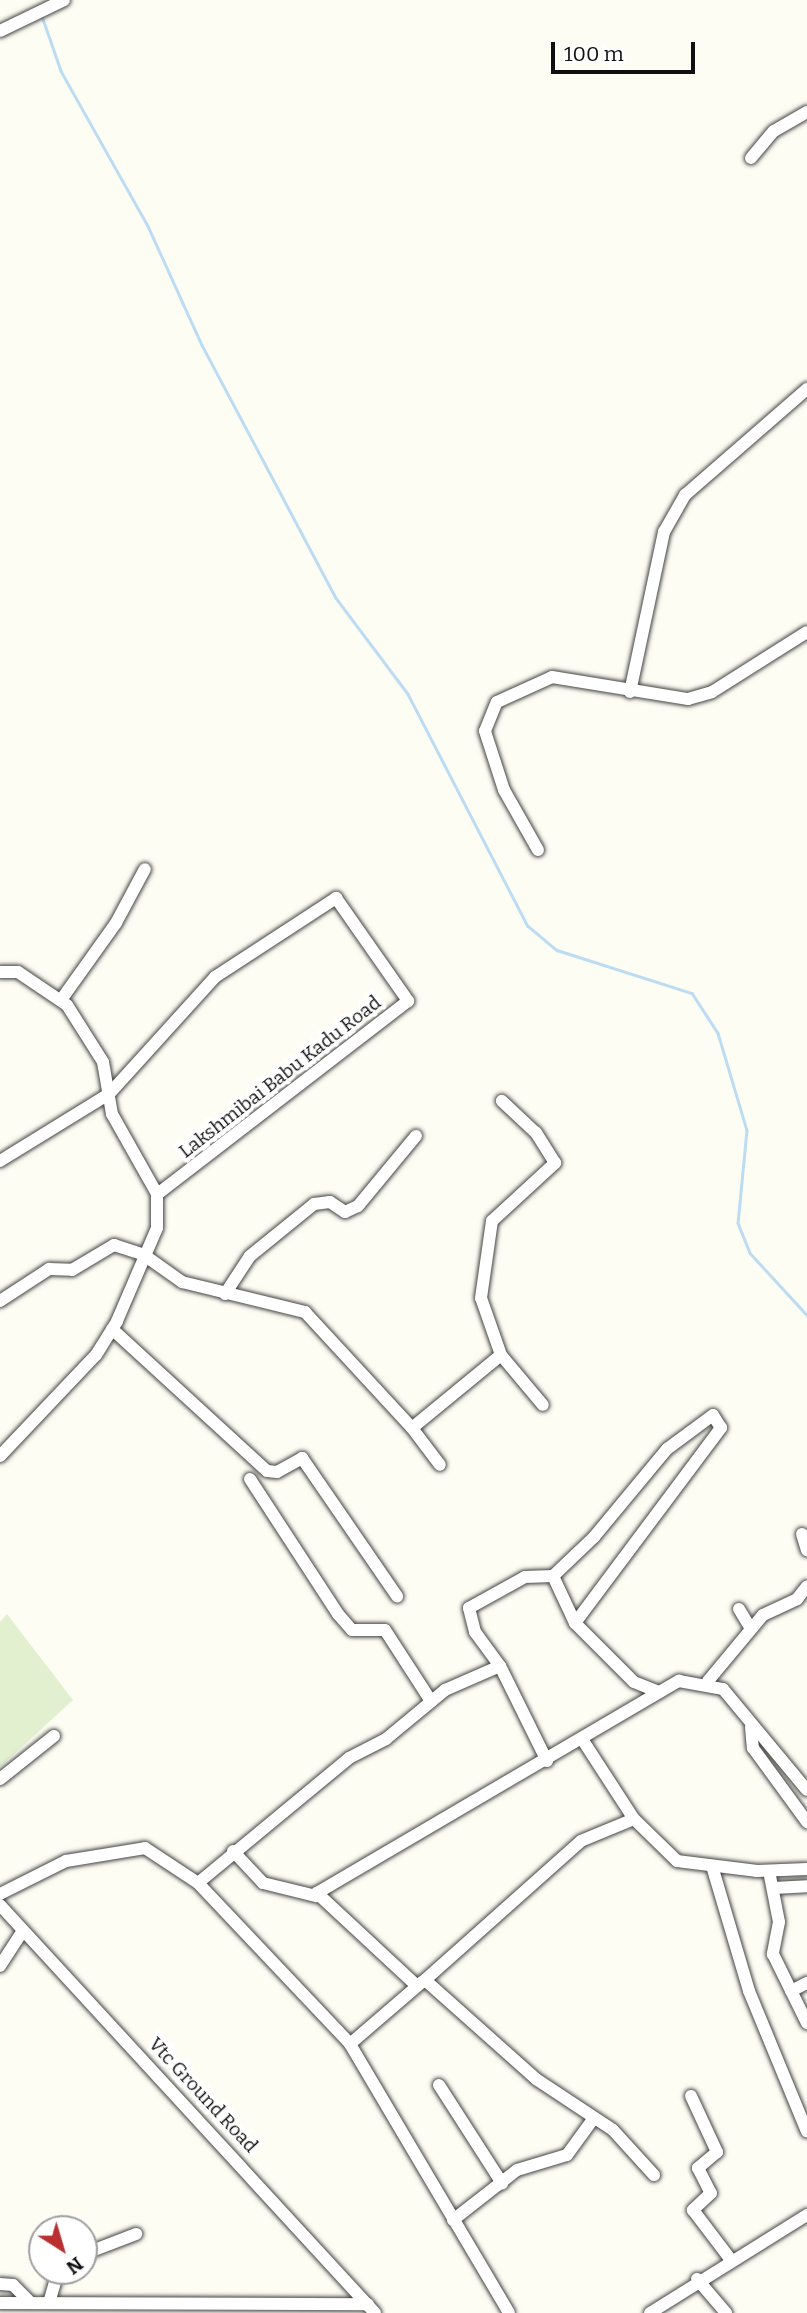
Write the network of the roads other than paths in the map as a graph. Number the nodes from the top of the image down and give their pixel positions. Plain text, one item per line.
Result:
1 (59, 4) edge
2 (0, 31) edge
3 (807, 112) edge
4 (751, 158) dead end
5 (807, 389) edge
6 (807, 632) edge
7 (630, 692) junction
8 (538, 850) dead end
9 (145, 869) dead end
10 (0, 972) edge
11 (61, 1000) junction
12 (109, 1094) junction
13 (502, 1101) dead end
14 (416, 1136) dead end
15 (0, 1161) edge
16 (157, 1194) junction
17 (144, 1255) junction
18 (225, 1294) junction
19 (0, 1301) edge
20 (112, 1329) junction
21 (500, 1355) junction
22 (543, 1405) dead end
23 (412, 1428) junction
24 (0, 1456) edge
25 (440, 1465) dead end
26 (250, 1479) dead end
27 (802, 1534) dead end
28 (807, 1550) edge
29 (553, 1576) junction
30 (807, 1586) edge
31 (397, 1596) dead end
32 (739, 1609) dead end
33 (575, 1623) junction
34 (750, 1628) junction
35 (500, 1666) junction
36 (708, 1681) junction
37 (659, 1692) junction
38 (431, 1701) junction
39 (751, 1727) junction
40 (54, 1736) dead end
41 (582, 1740) junction
42 (547, 1761) junction
43 (0, 1779) edge
44 (807, 1790) edge
45 (634, 1819) junction
46 (807, 1822) edge
47 (233, 1851) junction
48 (712, 1866) junction
49 (807, 1869) edge
50 (769, 1871) junction
51 (198, 1883) junction
52 (807, 1886) edge
53 (774, 1888) junction
54 (0, 1894) edge
55 (316, 1896) junction
56 (0, 1905) edge
57 (22, 1932) junction
58 (0, 1966) edge
59 (421, 1983) junction
60 (807, 1983) edge
61 (791, 1991) junction
62 (807, 2023) edge
63 (349, 2044) junction
64 (439, 2085) dead end
65 (691, 2096) dead end
66 (594, 2118) junction
67 (807, 2132) edge
68 (654, 2175) dead end
69 (502, 2183) junction
70 (807, 2215) edge
71 (453, 2220) junction
72 (136, 2234) dead end
73 (98, 2249) edge
74 (731, 2260) junction
75 (697, 2279) junction
76 (0, 2284) edge
77 (54, 2285) edge
78 (0, 2303) edge
79 (31, 2303) junction
80 (50, 2303) junction
81 (274, 2308) edge
82 (371, 2309) edge
83 (509, 2313) edge
84 (650, 2313) edge
85 (726, 2313) edge

1 - 2 street
3 - 4 street
5 - 7 street
6 - 7 street
7 - 8 street
9 - 11 street
10 - 11 street
11 - 12 street
12 - 15 street
12 - 16 street
12 - 16 street, Lakshmibai Babu Kadu Road
13 - 21 street
14 - 18 street
16 - 17 street
17 - 18 street
17 - 19 street
17 - 20 street
18 - 23 street
20 - 24 street
20 - 31 street
21 - 22 street
21 - 23 street
23 - 25 street
26 - 38 street
27 - 28 street
29 - 33 street
29 - 33 street
29 - 35 street
30 - 34 street
32 - 34 street
33 - 37 street
34 - 36 street
35 - 38 street
35 - 42 street
36 - 37 street
36 - 39 street
37 - 41 street
38 - 47 street
39 - 44 street
39 - 46 street
40 - 43 street
41 - 42 street
41 - 45 street
42 - 55 street
45 - 48 street
45 - 59 street
47 - 51 street
47 - 55 street
48 - 50 street
48 - 67 street
49 - 50 street
50 - 53 street
51 - 54 street
51 - 63 street
52 - 53 street
53 - 61 street
55 - 59 street
56 - 57 street, Vtc Ground Road
57 - 58 street
57 - 82 street, Vtc Ground Road
59 - 63 street
59 - 66 street
60 - 61 street
61 - 62 street
63 - 71 street
64 - 69 street
65 - 74 street
66 - 68 street
66 - 69 street
69 - 71 street
70 - 74 street
71 - 83 street
72 - 73 street
74 - 75 street
75 - 84 street
75 - 85 street
76 - 79 street
77 - 80 street
78 - 79 street
79 - 80 street
80 - 81 street
81 - 82 street

